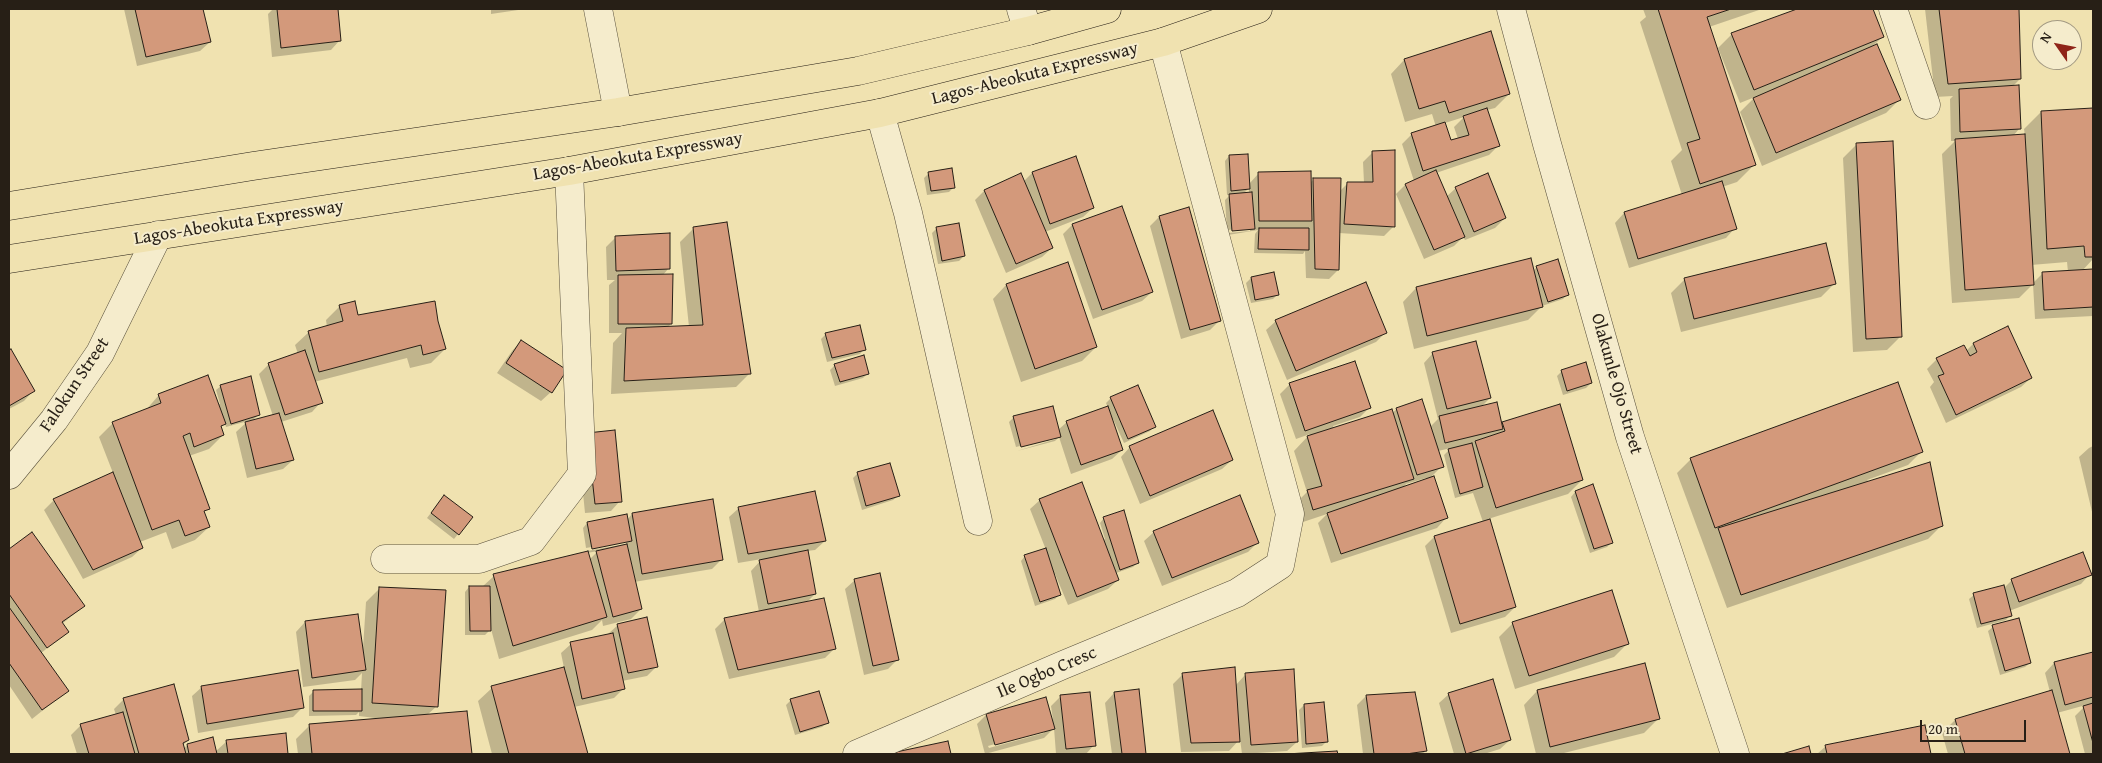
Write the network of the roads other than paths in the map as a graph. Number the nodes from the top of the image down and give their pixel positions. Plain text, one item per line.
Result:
1 (598, 9) edge
2 (1107, 9) edge
3 (1258, 9) edge
4 (1511, 9) edge
5 (1893, 9) edge
6 (1024, 20) edge
7 (1163, 42) junction
8 (1926, 105) dead end
9 (618, 112) junction
10 (880, 113) junction
11 (568, 170) junction
12 (9, 206) edge
13 (158, 235) junction
14 (9, 259) edge
15 (9, 475) edge
16 (978, 521) dead end
17 (385, 559) dead end
18 (857, 754) edge
19 (1735, 754) edge

1 - 9 street
2 - 6 highway
3 - 7 highway, Lagos-Abeokuta Expressway
4 - 19 street, Olakunle Ojo Street
5 - 8 street
6 - 9 highway
7 - 10 highway, Lagos-Abeokuta Expressway
7 - 18 street, Ile Ogbo Cresc
9 - 12 highway
10 - 11 highway, Lagos-Abeokuta Expressway
10 - 16 street
11 - 13 highway, Lagos-Abeokuta Expressway
11 - 17 street
13 - 14 highway, Lagos-Abeokuta Expressway
13 - 15 street, Falokun Street

